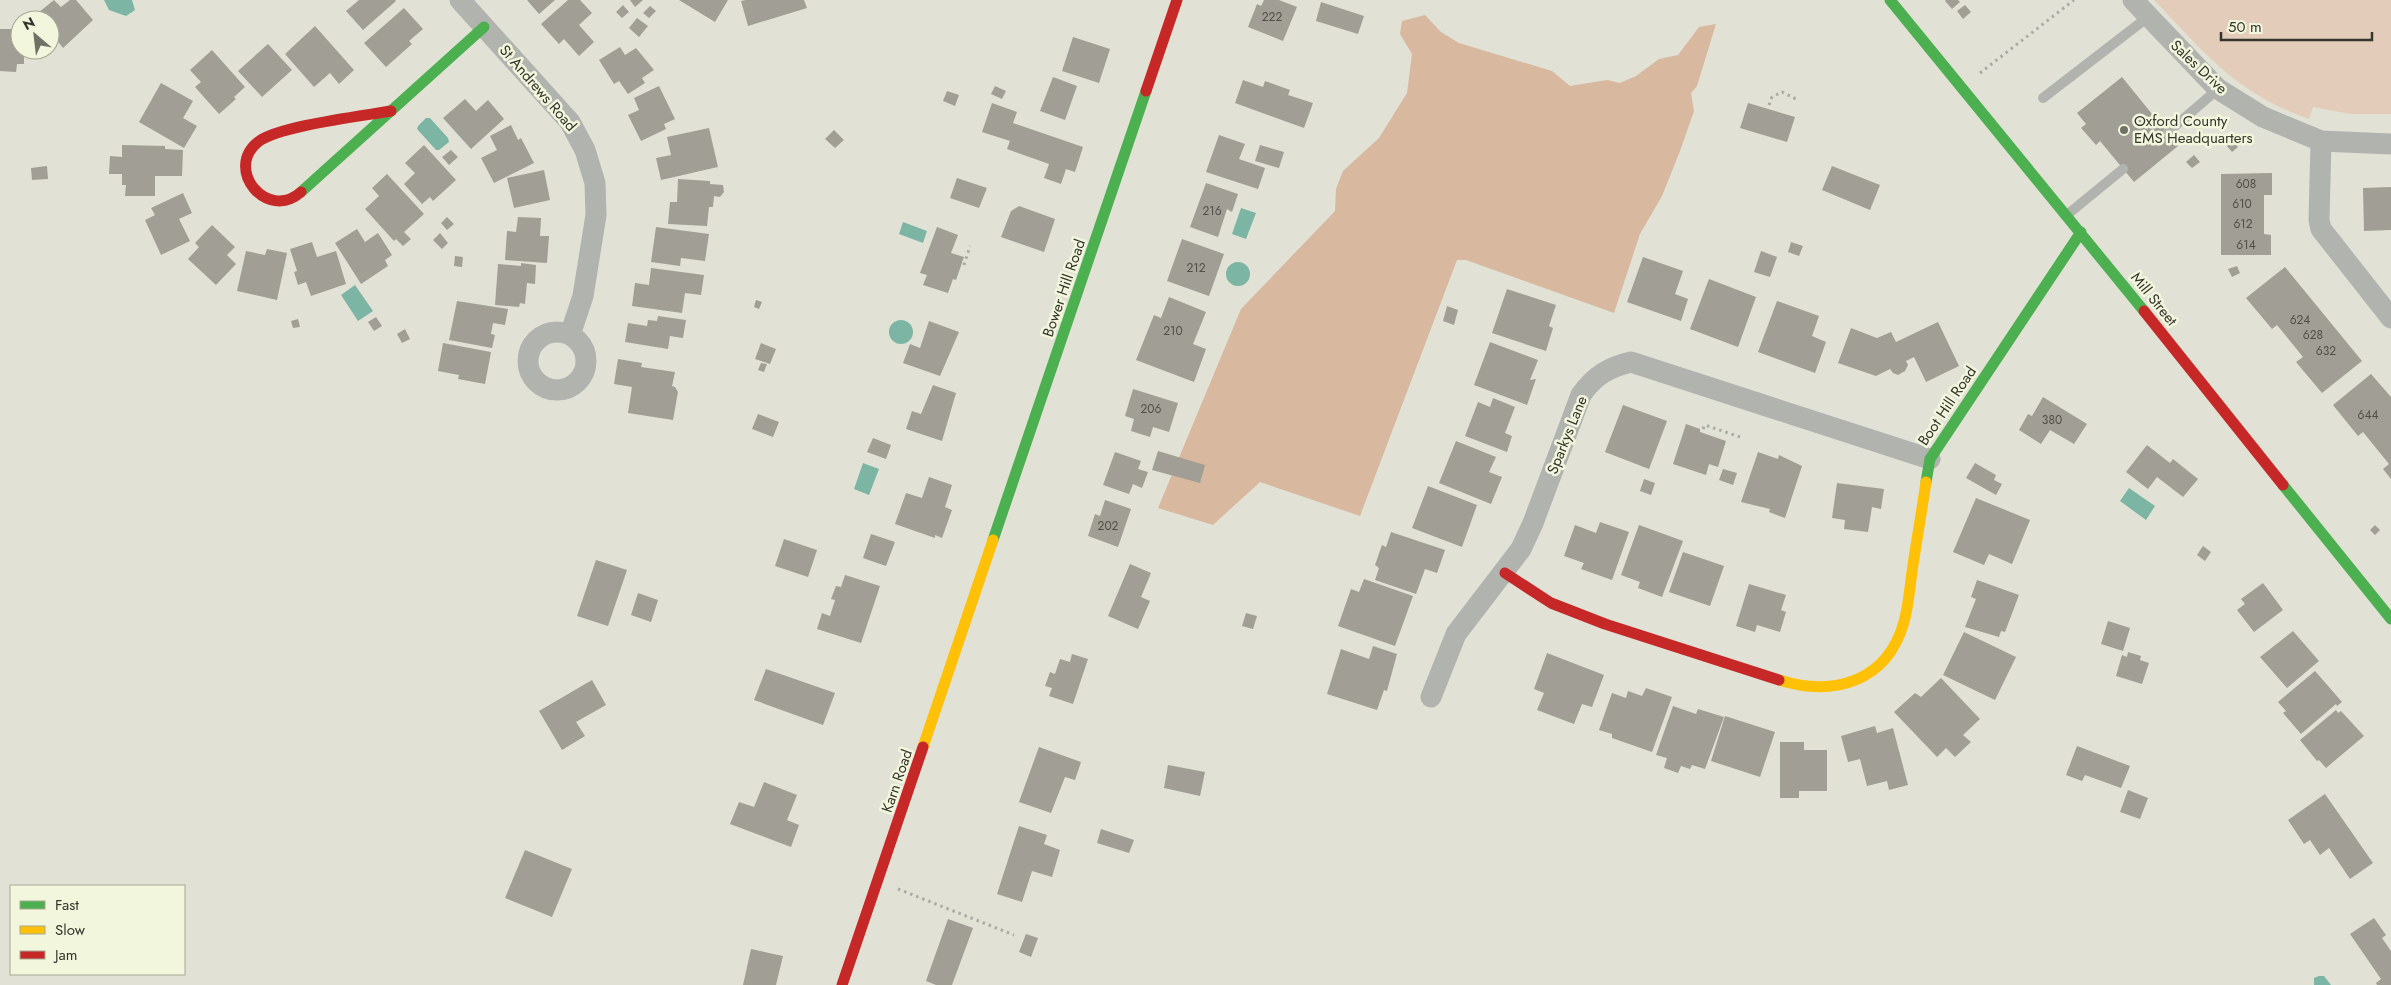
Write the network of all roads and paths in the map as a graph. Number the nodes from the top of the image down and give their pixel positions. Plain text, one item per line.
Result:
1 (460, 0) edge
2 (1177, 0) edge
3 (1890, 0) edge
4 (2074, 0) edge
5 (2133, 0) edge
6 (2148, 16) junction
7 (484, 27) junction
8 (1962, 87) junction
9 (2218, 89) junction
10 (2043, 98) dead end
11 (1796, 99) dead end
12 (1769, 105) dead end
13 (391, 111) junction
14 (2167, 133) dead end
15 (2322, 141) junction
16 (2391, 144) edge
17 (2123, 169) dead end
18 (2067, 215) junction
19 (2081, 232) junction
20 (970, 246) dead end
21 (964, 265) dead end
22 (2391, 318) edge
23 (570, 335) dead end
24 (1703, 429) dead end
25 (1740, 437) dead end
26 (1930, 459) junction
27 (1505, 572) junction
28 (979, 586) joint
29 (2391, 619) edge
30 (1431, 697) dead end
31 (878, 881) junction
32 (1014, 935) dead end
33 (842, 985) edge

1 - 7 street, St Andrews Road
2 - 28 street, Bower Hill Road
3 - 8 street, Mill Street
4 - 8 path
5 - 6 street, Sales Drive
6 - 9 street, Sales Drive
6 - 10 lane
7 - 13 street
7 - 23 street, St Andrews Road
8 - 18 street, Mill Street
9 - 14 lane
9 - 15 street, Sales Drive
11 - 12 path
13 - 13 street
15 - 16 street, Sales Drive
15 - 22 street
17 - 18 lane
18 - 19 street, Mill Street
19 - 26 street, Boot Hill Road
19 - 29 street, Mill Street
20 - 21 path
24 - 25 path
26 - 27 street, Sparkys Lane
26 - 27 street, Boot Hill Road
27 - 30 street, Sparkys Lane
28 - 31 street, Karn Road
31 - 32 path
31 - 33 street, Karn Road

